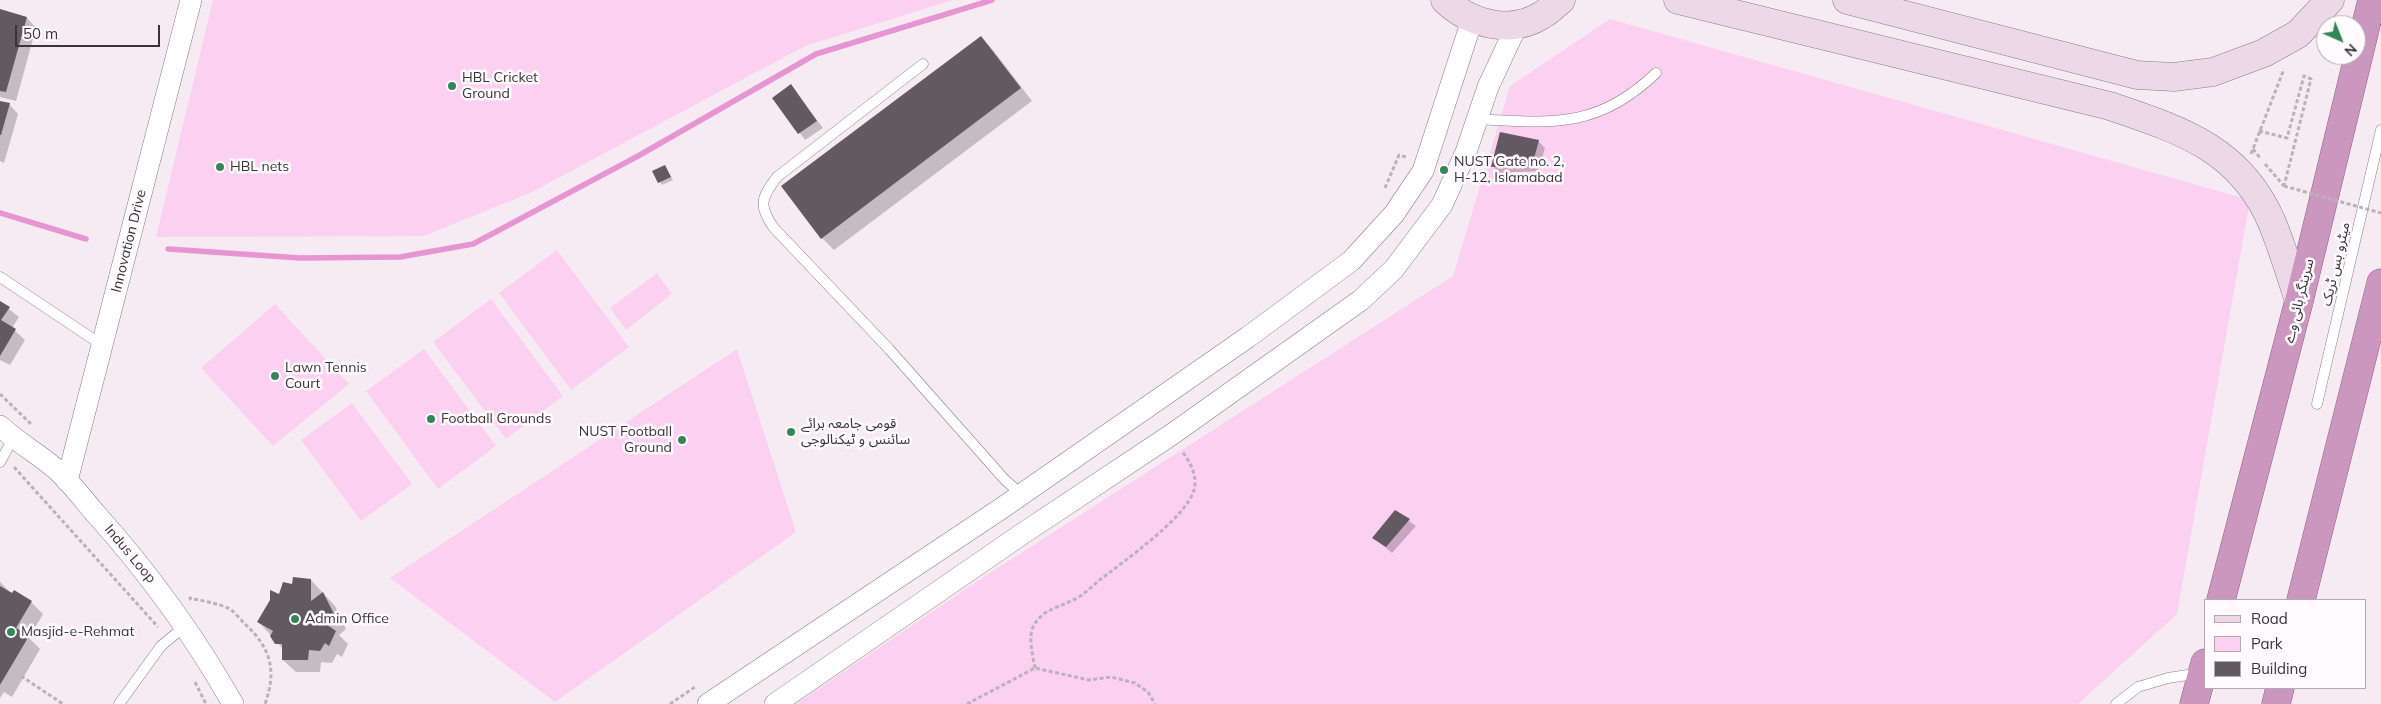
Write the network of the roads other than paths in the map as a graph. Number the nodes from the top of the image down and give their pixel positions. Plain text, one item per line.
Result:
1 (191, 0) edge
2 (1445, 0) edge
3 (1561, 0) edge
4 (1678, 0) edge
5 (1848, 0) edge
6 (2330, 0) edge
7 (2372, 0) edge
8 (1472, 20) junction
9 (1517, 25) junction
10 (922, 64) dead end
11 (1656, 73) dead end
12 (1477, 118) junction
13 (2381, 130) edge
14 (0, 277) edge
15 (2381, 283) edge
16 (2299, 301) junction
17 (102, 345) junction
18 (2317, 404) dead end
19 (4, 446) edge
20 (67, 481) junction
21 (1021, 494) junction
22 (1002, 508) junction
23 (1022, 534) junction
24 (2221, 599) edge
25 (2302, 599) edge
26 (177, 633) junction
27 (2203, 668) edge
28 (2280, 689) edge
29 (119, 704) edge
30 (233, 704) edge
31 (708, 704) edge
32 (776, 704) edge
33 (2116, 704) edge
34 (2194, 704) edge
35 (2276, 704) edge

1 - 17 street, Innovation Drive
2 - 8 main road
3 - 9 main road
4 - 16 main road
5 - 6 main road
7 - 16 highway, سرینگر ہائی وے
8 - 9 main road
8 - 21 street
9 - 12 street
10 - 21 lane
11 - 12 lane
12 - 23 street
13 - 18 lane, میٹرو بس ٹریک
14 - 17 lane
15 - 25 highway
16 - 24 highway, سرینگر ہائی وے
17 - 20 street, Innovation Drive
19 - 20 street, Indus Loop
20 - 26 street, Indus Loop
21 - 22 street
22 - 23 street
22 - 31 street
23 - 32 street
26 - 29 lane
26 - 30 street, Indus Loop
27 - 33 lane
27 - 34 highway
28 - 35 highway

